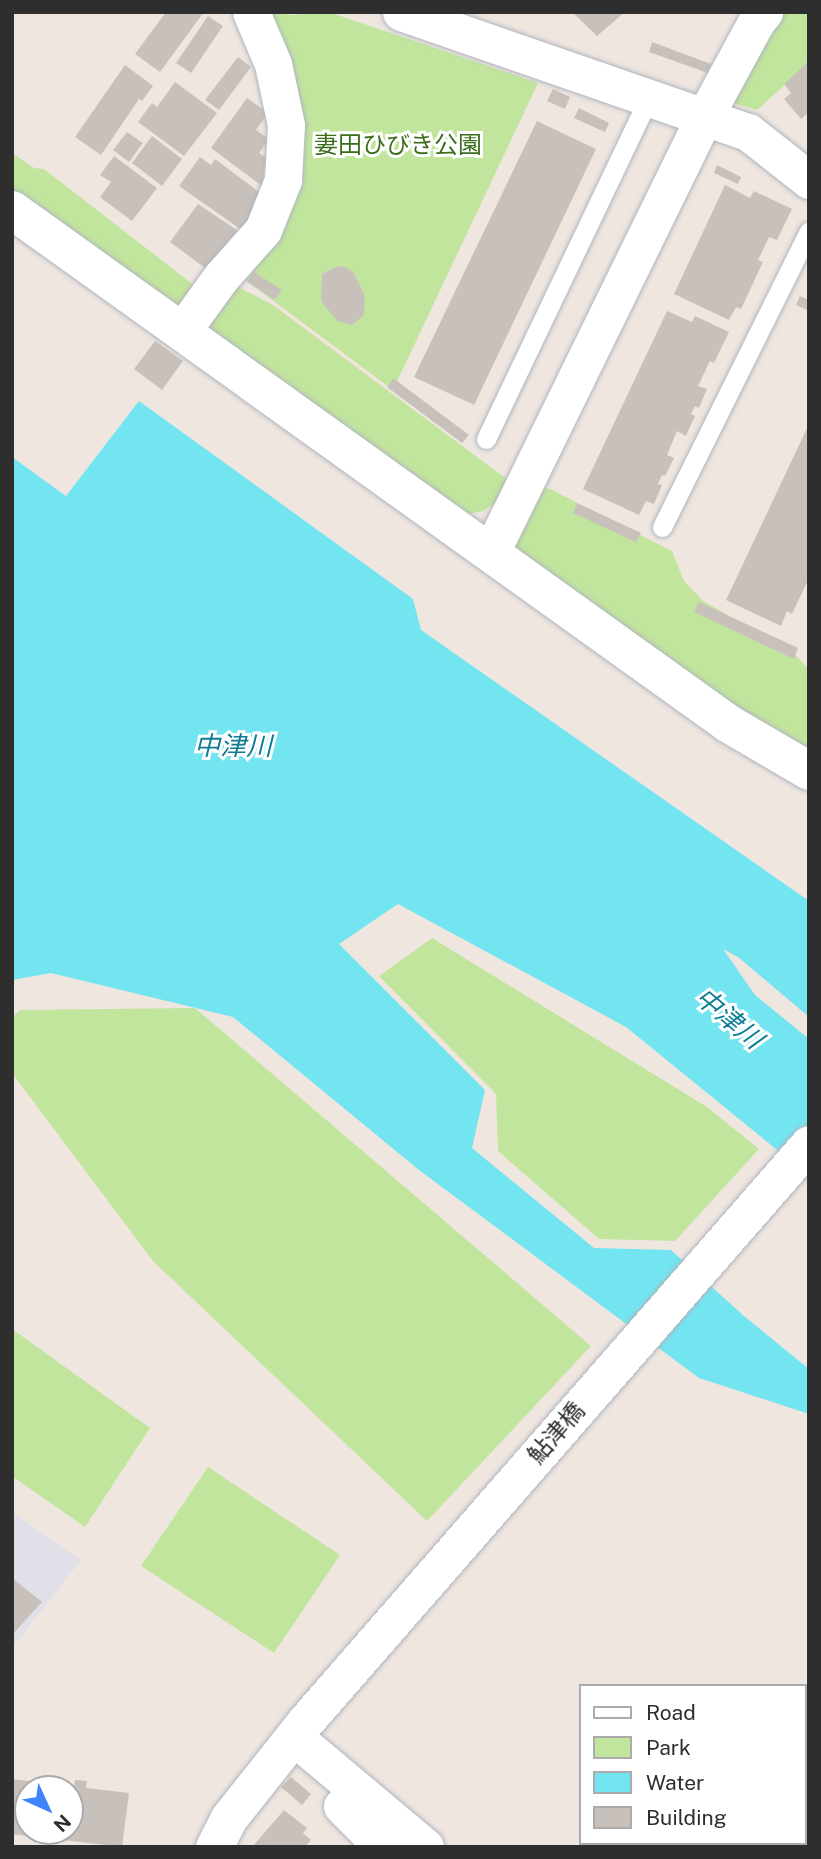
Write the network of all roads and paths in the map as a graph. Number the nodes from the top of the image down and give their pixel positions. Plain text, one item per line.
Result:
1 (251, 12) edge
2 (765, 12) edge
3 (405, 13) edge
4 (649, 97) junction
5 (705, 116) junction
6 (809, 180) edge
7 (12, 210) edge
8 (809, 231) edge
9 (182, 331) junction
10 (486, 439) dead end
11 (662, 527) dead end
12 (491, 552) junction
13 (809, 771) edge
14 (809, 1143) edge
15 (299, 1730) junction
16 (327, 1767) junction
17 (214, 1847) edge
18 (383, 1847) edge
19 (425, 1847) edge

1 - 9 street
2 - 5 street
3 - 4 street
4 - 5 street
4 - 10 lane
5 - 6 street
5 - 12 street
7 - 9 street
8 - 11 lane
9 - 12 street
12 - 13 street
14 - 15 street, 鮎津橋
15 - 16 street
15 - 17 street, 鮎津橋
16 - 18 street
16 - 19 street

